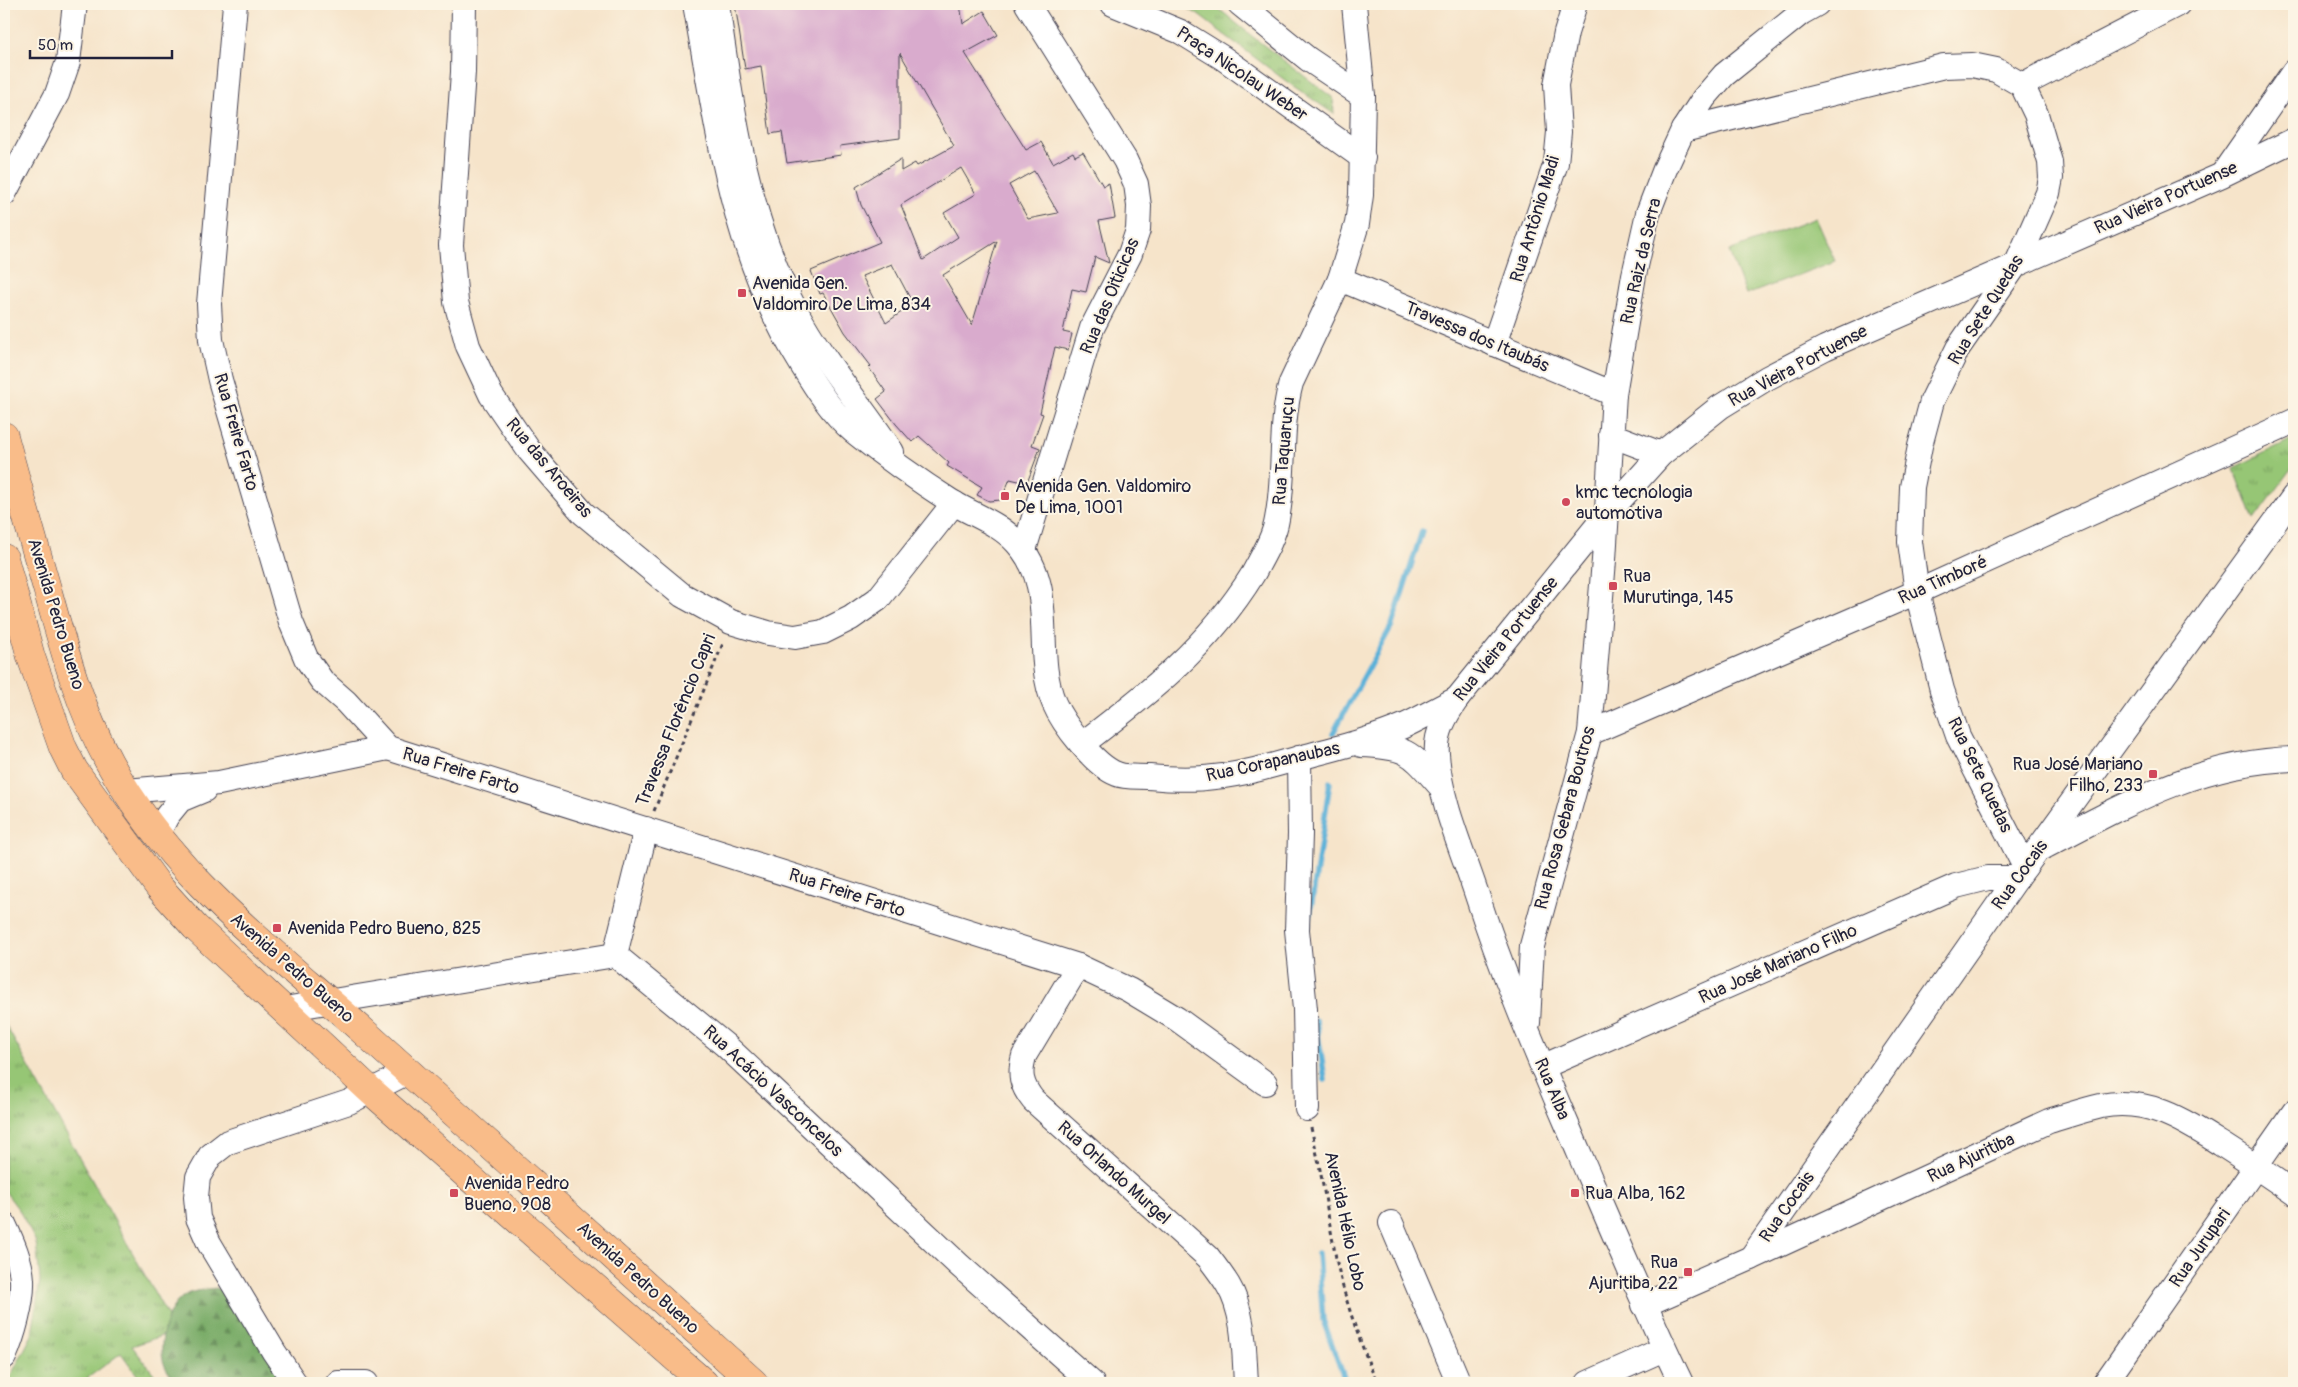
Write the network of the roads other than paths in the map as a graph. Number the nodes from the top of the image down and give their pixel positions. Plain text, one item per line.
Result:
1 (75, 4) edge
2 (235, 4) edge
3 (464, 4) edge
4 (695, 4) edge
5 (717, 4) edge
6 (1028, 4) edge
7 (1113, 4) edge
8 (1240, 4) edge
9 (1354, 4) edge
10 (1575, 4) edge
11 (2178, 4) edge
12 (1807, 7) edge
13 (2294, 71) edge
14 (2022, 85) junction
15 (1363, 96) junction
16 (1683, 130) junction
17 (2294, 140) edge
18 (1363, 158) junction
19 (2222, 175) junction
20 (4, 194) edge
21 (2017, 263) junction
22 (1340, 279) junction
23 (1494, 344) junction
24 (1614, 394) junction
25 (2294, 421) edge
26 (1611, 435) junction
27 (4, 436) edge
28 (1661, 454) junction
29 (901, 466) junction
30 (2294, 496) edge
31 (954, 503) junction
32 (1607, 514) junction
33 (1024, 550) junction
34 (4, 558) edge
35 (1571, 558) junction
36 (1604, 560) junction
37 (1917, 592) junction
38 (1457, 699) junction
39 (1590, 733) junction
40 (1082, 744) junction
41 (1352, 745) junction
42 (388, 748) junction
43 (1299, 758) junction
44 (2294, 759) edge
45 (219, 783) junction
46 (1441, 787) junction
47 (126, 791) junction
48 (646, 828) junction
49 (157, 835) junction
50 (137, 857) junction
51 (2027, 865) junction
52 (1494, 946) junction
53 (1532, 946) junction
54 (615, 955) junction
55 (1078, 966) junction
56 (394, 990) junction
57 (329, 1001) junction
58 (284, 1009) junction
59 (363, 1031) junction
60 (1528, 1032) junction
61 (1542, 1067) junction
62 (408, 1072) junction
63 (1265, 1082) dead end
64 (372, 1092) junction
65 (1307, 1110) road end
66 (2294, 1112) edge
67 (2257, 1166) junction
68 (2294, 1193) edge
69 (1790, 1203) junction
70 (1391, 1223) dead end
71 (4, 1224) edge
72 (1824, 1226) junction
73 (1751, 1258) junction
74 (1644, 1304) junction
75 (1664, 1349) junction
76 (4, 1357) edge
77 (1070, 1373) edge
78 (295, 1383) edge
79 (338, 1383) edge
80 (366, 1383) edge
81 (704, 1383) edge
82 (754, 1383) edge
83 (1092, 1383) edge
84 (1246, 1383) edge
85 (1459, 1383) edge
86 (1588, 1383) edge
87 (1681, 1383) edge
88 (2104, 1383) edge

1 - 20 street
2 - 42 street, Rua Freire Farto
3 - 31 street, Rua das Aroeiras
4 - 29 street
5 - 29 street
6 - 33 street, Rua das Oiticicas
7 - 18 street, Praça Nicolau Weber
8 - 15 street
9 - 15 street, Rua Taquaruçu
10 - 23 street, Rua Antônio Madi
11 - 14 street
12 - 16 street, Rua Raiz da Serra
13 - 19 street
14 - 16 street
14 - 21 street, Rua Sete Quedas
15 - 18 street, Rua Taquaruçu
16 - 24 street, Rua Raiz da Serra
17 - 19 street, Rua Vieira Portuense
18 - 22 street, Rua Taquaruçu
19 - 21 street, Rua Vieira Portuense
21 - 28 street, Rua Vieira Portuense
21 - 37 street, Rua Sete Quedas
22 - 23 street, Travessa dos Itaubás
22 - 40 street, Rua Taquaruçu
23 - 24 street, Travessa dos Itaubás
24 - 26 street, Rua Raiz da Serra
25 - 37 street, Rua Timboré
26 - 28 street
26 - 32 street, Rua Raiz da Serra
27 - 47 main road, Avenida Pedro Bueno
28 - 32 street, Rua Vieira Portuense
29 - 31 street
30 - 51 street, Rua Cocais
31 - 33 street
32 - 35 street, Rua Vieira Portuense
32 - 36 street, Rua Rosa Gebara Boutros
33 - 40 street, Rua Corapanaubas
34 - 50 main road, Avenida Pedro Bueno
35 - 36 street
35 - 38 street, Rua Vieira Portuense
36 - 39 street, Rua Rosa Gebara Boutros
37 - 39 street, Rua Timboré
37 - 51 street, Rua Sete Quedas
38 - 41 street, Rua Corapanaubas
38 - 46 street, Rua Vieira Portuense
39 - 53 street, Rua Rosa Gebara Boutros
40 - 43 street, Rua Corapanaubas
41 - 43 street, Rua Corapanaubas
41 - 46 street, Rua Corapanaubas
42 - 45 street
42 - 48 street, Rua Freire Farto
43 - 65 street
44 - 51 street, Rua José Mariano Filho
45 - 47 street
45 - 49 street
46 - 52 street, Rua Alba
47 - 49 main road, Avenida Pedro Bueno
48 - 54 street
48 - 55 street, Rua Freire Farto
49 - 50 main road
49 - 57 main road, Avenida Pedro Bueno
50 - 58 main road, Avenida Pedro Bueno
51 - 61 street, Rua José Mariano Filho
51 - 69 street, Rua Cocais
52 - 53 street
52 - 60 street, Rua Alba
53 - 60 street, Rua Rosa Gebara Boutros
54 - 56 street
54 - 77 street, Rua Acácio Vasconcelos
55 - 63 street, Rua Freire Farto
55 - 84 street, Rua Orlando Murgel
56 - 57 street
56 - 59 street
57 - 58 street
57 - 59 main road, Avenida Pedro Bueno
58 - 64 main road, Avenida Pedro Bueno
59 - 62 main road, Avenida Pedro Bueno
60 - 61 street, Rua Alba
61 - 74 street, Rua Alba
62 - 64 street
62 - 82 main road, Avenida Pedro Bueno
64 - 78 street
64 - 81 main road, Avenida Pedro Bueno
66 - 67 street, Rua Jurupari
67 - 68 street, Rua Ajuritiba
67 - 72 street, Rua Ajuritiba
67 - 88 street, Rua Jurupari
69 - 72 street
69 - 73 street, Rua Cocais
70 - 85 street
71 - 76 street
72 - 73 street, Rua Ajuritiba
73 - 74 street, Rua Ajuritiba
74 - 75 street, Rua Alba
75 - 86 street
75 - 87 street, Rua Alba
77 - 83 street, Rua Acácio Vasconcelos
79 - 80 street

